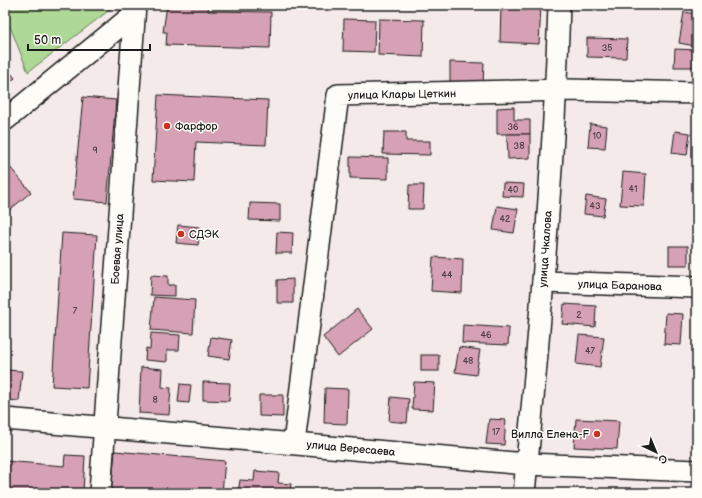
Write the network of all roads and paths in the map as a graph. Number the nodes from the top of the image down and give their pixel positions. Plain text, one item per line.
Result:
1 (559, 5) edge
2 (134, 10) edge
3 (556, 91) junction
4 (697, 93) edge
5 (5, 120) edge
6 (543, 282) junction
7 (697, 287) edge
8 (5, 419) edge
9 (104, 428) junction
10 (294, 443) junction
11 (527, 464) junction
12 (697, 471) edge
13 (100, 493) edge
14 (524, 493) edge

1 - 3 street, улица Чкалова
2 - 5 street
2 - 9 street, Боевая улица
3 - 4 street, улица Клары Цеткин
3 - 6 street, улица Чкалова
3 - 10 street, улица Клары Цеткин
6 - 7 street, улица Баранова
6 - 11 street, улица Чкалова
8 - 9 street, улица Вересаева
9 - 10 street, улица Вересаева
9 - 13 street, Боевая улица
10 - 11 street, улица Вересаева
11 - 12 street, улица Вересаева
11 - 14 street, улица Чкалова

